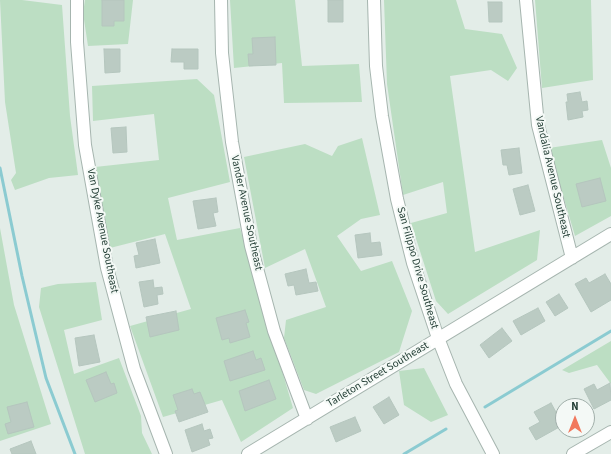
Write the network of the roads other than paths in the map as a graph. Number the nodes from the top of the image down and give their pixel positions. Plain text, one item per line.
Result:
1 (77, 0) edge
2 (221, 0) edge
3 (374, 0) edge
4 (526, 0) edge
5 (611, 234) edge
6 (572, 258) junction
7 (438, 338) junction
8 (307, 418) junction
9 (611, 432) edge
10 (166, 454) edge
11 (248, 454) edge
12 (493, 454) edge
13 (573, 454) edge

1 - 10 street, Van Dyke Avenue Southeast
2 - 8 street, Vander Avenue Southeast
3 - 7 street, San Filippo Drive Southeast
4 - 6 street, Vandalia Avenue Southeast
5 - 6 street, Tarleton Street Southeast
6 - 7 street, Tarleton Street Southeast
7 - 8 street, Tarleton Street Southeast
7 - 12 street, San Filippo Drive Southeast
8 - 11 street, Tarleton Street Southeast
9 - 13 street

